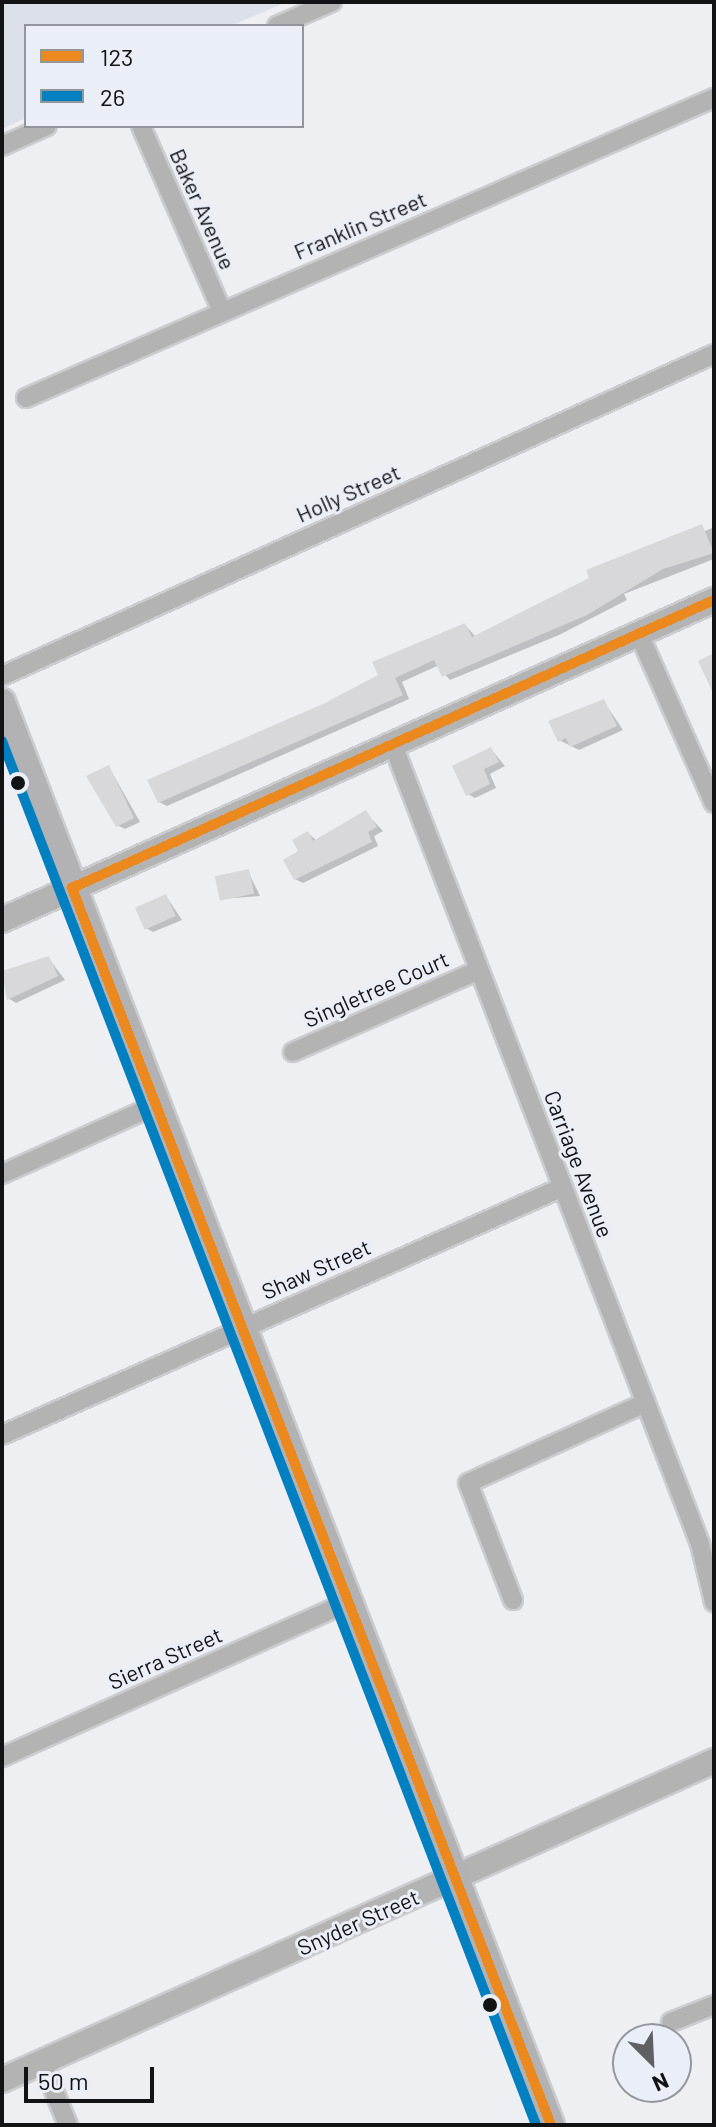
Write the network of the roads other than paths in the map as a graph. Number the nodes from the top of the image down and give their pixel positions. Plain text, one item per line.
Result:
1 (332, 2) edge
2 (282, 24) edge
3 (714, 98) edge
4 (42, 128) edge
5 (142, 128) edge
6 (2, 146) edge
7 (222, 311) junction
8 (714, 354) edge
9 (26, 398) dead end
10 (714, 600) edge
11 (639, 634) junction
12 (2, 676) edge
13 (2, 702) edge
14 (393, 745) junction
15 (714, 803) edge
16 (72, 888) junction
17 (2, 920) edge
18 (479, 970) junction
19 (293, 1052) dead end
20 (156, 1105) junction
21 (2, 1174) edge
22 (563, 1187) junction
23 (243, 1328) junction
24 (645, 1403) junction
25 (2, 1435) edge
26 (513, 1600) dead end
27 (348, 1602) junction
28 (714, 1602) edge
29 (2, 1757) edge
30 (714, 1761) edge
31 (454, 1879) junction
32 (714, 2005) edge
33 (671, 2022) dead end
34 (42, 2062) junction
35 (2, 2080) edge
36 (68, 2125) edge
37 (551, 2125) edge

1 - 2 street
3 - 7 street, Franklin Street
4 - 6 street
5 - 7 street, Baker Avenue
7 - 9 street, Franklin Street
8 - 12 street, Holly Street
10 - 11 street
11 - 14 street
11 - 15 street
13 - 16 main road
14 - 16 street
14 - 18 street, Carriage Avenue
16 - 17 street
16 - 20 main road
18 - 19 street, Singletree Court
18 - 22 street, Carriage Avenue
20 - 21 street
20 - 23 main road
22 - 23 street, Shaw Street
22 - 24 street, Carriage Avenue
23 - 25 street, Shaw Street
23 - 27 main road
24 - 26 street
24 - 28 street, Carriage Avenue
27 - 29 street, Sierra Street
27 - 31 main road
30 - 31 street, Snyder Street
31 - 34 street, Snyder Street
31 - 37 main road
32 - 33 street
34 - 35 street, Snyder Street
34 - 36 street

